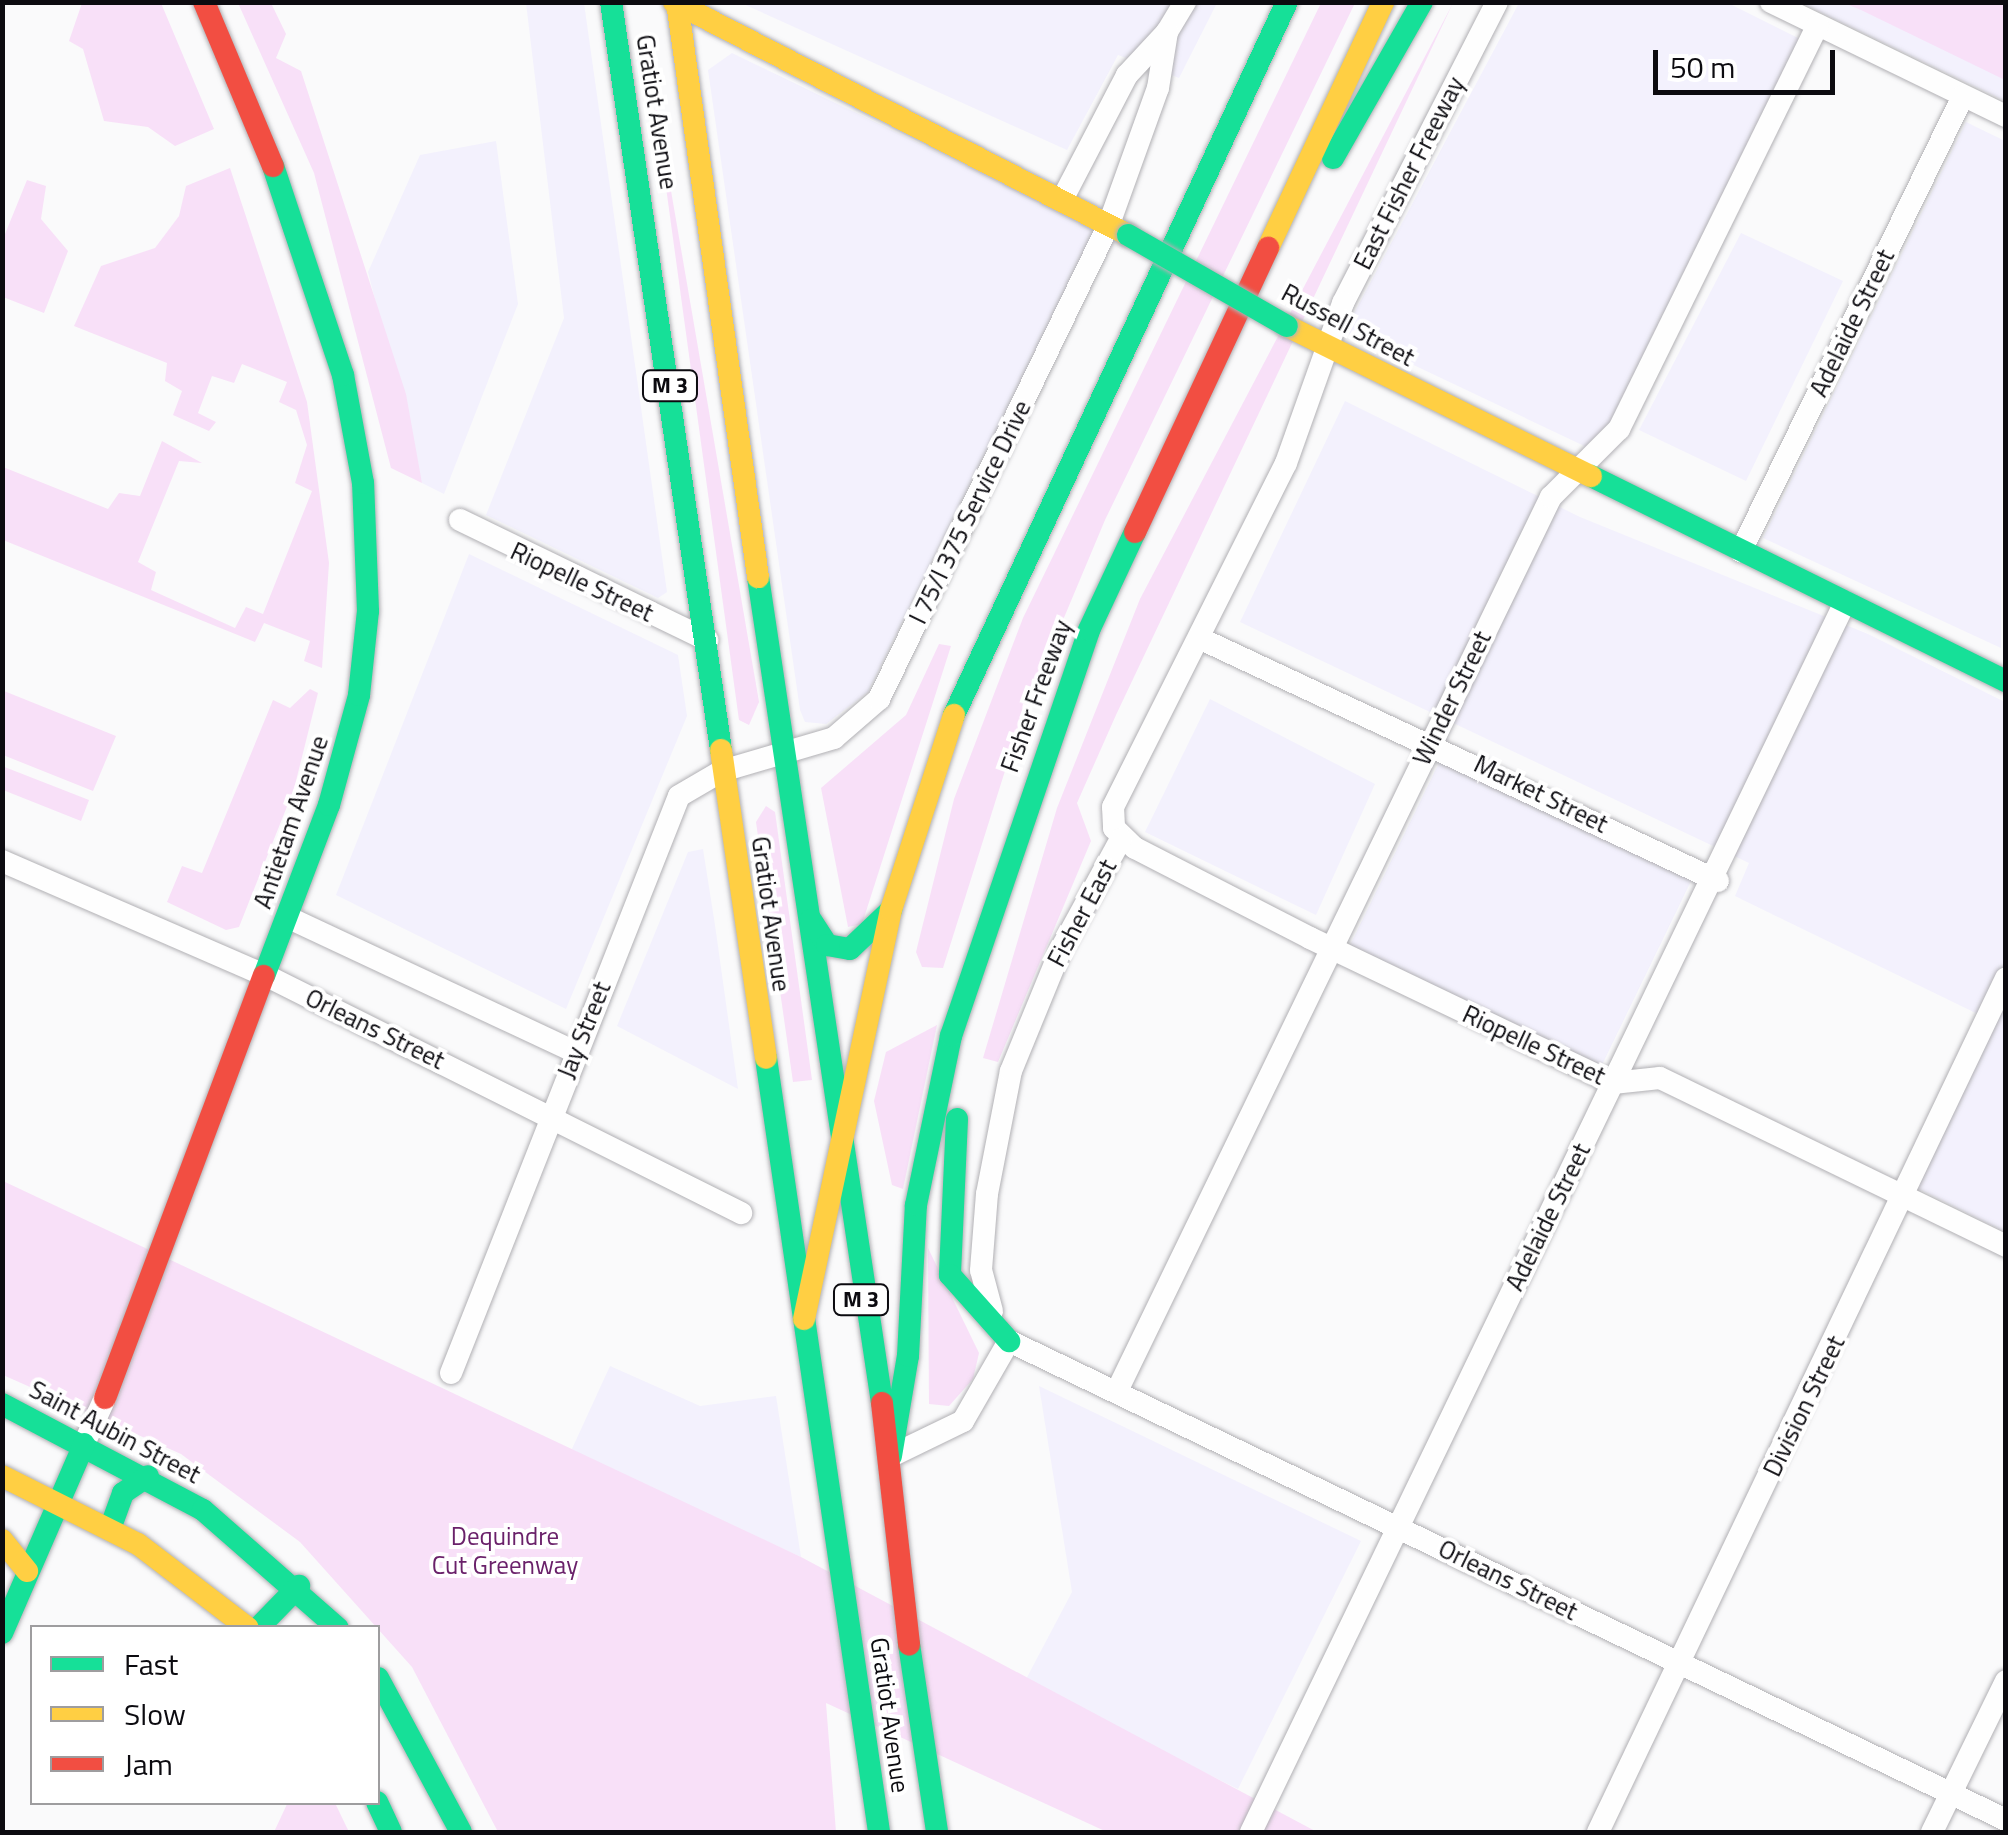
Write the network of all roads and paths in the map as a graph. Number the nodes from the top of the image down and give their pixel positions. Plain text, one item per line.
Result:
1 (204, 2) edge
2 (611, 2) edge
3 (1185, 2) edge
4 (1263, 2) edge
5 (1287, 2) edge
6 (1383, 2) edge
7 (1422, 2) edge
8 (1497, 2) edge
9 (1771, 2) edge
10 (676, 3) edge
11 (1818, 25) junction
12 (1167, 32) junction
13 (1964, 96) junction
14 (1236, 107) junction
15 (2006, 116) edge
16 (1064, 196) junction
17 (1118, 230) junction
18 (1282, 230) junction
19 (1327, 347) junction
20 (1578, 469) junction
21 (460, 520) dead end
22 (1741, 551) junction
23 (1845, 602) junction
24 (1199, 638) junction
25 (707, 640) junction
26 (2005, 679) edge
27 (1430, 744) junction
28 (786, 752) junction
29 (722, 772) junction
30 (1121, 839) junction
31 (1011, 844) junction
32 (2, 862) edge
33 (1718, 881) junction
34 (891, 910) junction
35 (287, 916) junction
36 (811, 920) junction
37 (1335, 950) junction
38 (268, 977) junction
39 (2006, 978) edge
40 (575, 1052) junction
41 (1613, 1082) junction
42 (550, 1115) junction
43 (837, 1142) junction
44 (1903, 1196) junction
45 (741, 1213) dead end
46 (2006, 1246) edge
47 (804, 1319) junction
48 (1009, 1341) junction
49 (451, 1372) dead end
50 (1117, 1391) junction
51 (106, 1398) joint
52 (2, 1404) edge
53 (84, 1444) junction
54 (891, 1456) junction
55 (148, 1476) junction
56 (3, 1477) edge
57 (61, 1504) junction
58 (1399, 1527) junction
59 (110, 1529) junction
60 (2, 1540) edge
61 (27, 1571) junction
62 (298, 1586) junction
63 (244, 1625) edge
64 (261, 1625) edge
65 (335, 1625) edge
66 (2, 1633) edge
67 (1680, 1663) junction
68 (380, 1682) edge
69 (2006, 1682) edge
70 (1951, 1794) junction
71 (379, 1805) edge
72 (2006, 1820) edge
73 (391, 1832) edge
74 (460, 1832) edge
75 (879, 1832) edge
76 (937, 1832) edge
77 (1251, 1832) edge
78 (1598, 1832) edge
79 (1932, 1832) edge

1 - 35 main road, Antietam Avenue
2 - 25 main road, Gratiot Avenue / M 3
3 - 12 street
4 - 14 main road
5 - 14 main road
6 - 18 main road, Fisher Freeway
7 - 18 main road
8 - 19 street, East Fisher Freeway
9 - 11 street
10 - 16 main road, Russell Street
10 - 28 main road, Gratiot Avenue / M 3
11 - 13 street
11 - 20 street, Winder Street
12 - 16 street
12 - 17 street, I 75/I 375 Service Drive
13 - 15 street
13 - 22 street, Adelaide Street
14 - 34 main road
16 - 17 main road, Russell Street
17 - 19 main road, Russell Street, bridge
17 - 28 street, I 75/I 375 Service Drive
18 - 31 main road, Fisher Freeway
19 - 20 main road, Russell Street
19 - 24 street, Fisher East
20 - 22 main road, Russell Street
20 - 27 street, Winder Street
21 - 25 street, Riopelle Street
22 - 23 main road, Russell Street
23 - 26 main road, Russell Street
23 - 33 street, Adelaide Street
24 - 27 street, Market Street
24 - 30 street, Fisher East
25 - 29 main road, Gratiot Avenue / M 3
27 - 33 street, Market Street
27 - 37 street, Winder Street
28 - 29 street, Jay Street
28 - 36 main road, Gratiot Avenue / M 3
29 - 40 street, Jay Street
29 - 47 main road, Gratiot Avenue / M 3
30 - 37 street, Riopelle Street
30 - 48 street, Fisher East
31 - 48 main road
31 - 54 main road, Fisher Freeway
32 - 38 street, Orleans Street
33 - 41 street, Adelaide Street
34 - 36 main road
34 - 43 main road
35 - 38 main road, Antietam Avenue
35 - 40 street
36 - 43 main road, Gratiot Avenue / M 3
37 - 41 street, Riopelle Street
37 - 50 street, Winder Street
38 - 42 street, Orleans Street
38 - 51 main road, Antietam Avenue
39 - 44 street, Division Street
40 - 42 street, Jay Street
41 - 44 street, Riopelle Street
41 - 58 street, Adelaide Street
42 - 45 street, Orleans Street
42 - 49 street, Jay Street
43 - 47 main road
43 - 54 main road, Gratiot Avenue / M 3
44 - 46 street, Riopelle Street
44 - 67 street, Division Street
47 - 75 main road, Gratiot Avenue / M 3
48 - 50 street, Orleans Street
48 - 54 street
50 - 58 street, Orleans Street
51 - 53 street, Antietam Avenue
52 - 53 main road, Saint Aubin Street
53 - 55 main road, Saint Aubin Street
53 - 57 main road, Antietam Avenue
54 - 76 main road, Gratiot Avenue / M 3
55 - 59 main road
55 - 62 main road, Saint Aubin Street
56 - 57 main road
57 - 59 main road
57 - 61 main road, Antietam Avenue
58 - 67 street, Orleans Street
58 - 77 street, Adelaide Street
59 - 63 main road
60 - 61 main road
61 - 66 main road, Antietam Avenue
62 - 64 main road
62 - 65 main road, Saint Aubin Street
67 - 70 street, Orleans Street
67 - 78 street, Division Street
68 - 74 main road
69 - 70 street
70 - 72 street, Orleans Street
70 - 79 street
71 - 73 main road

